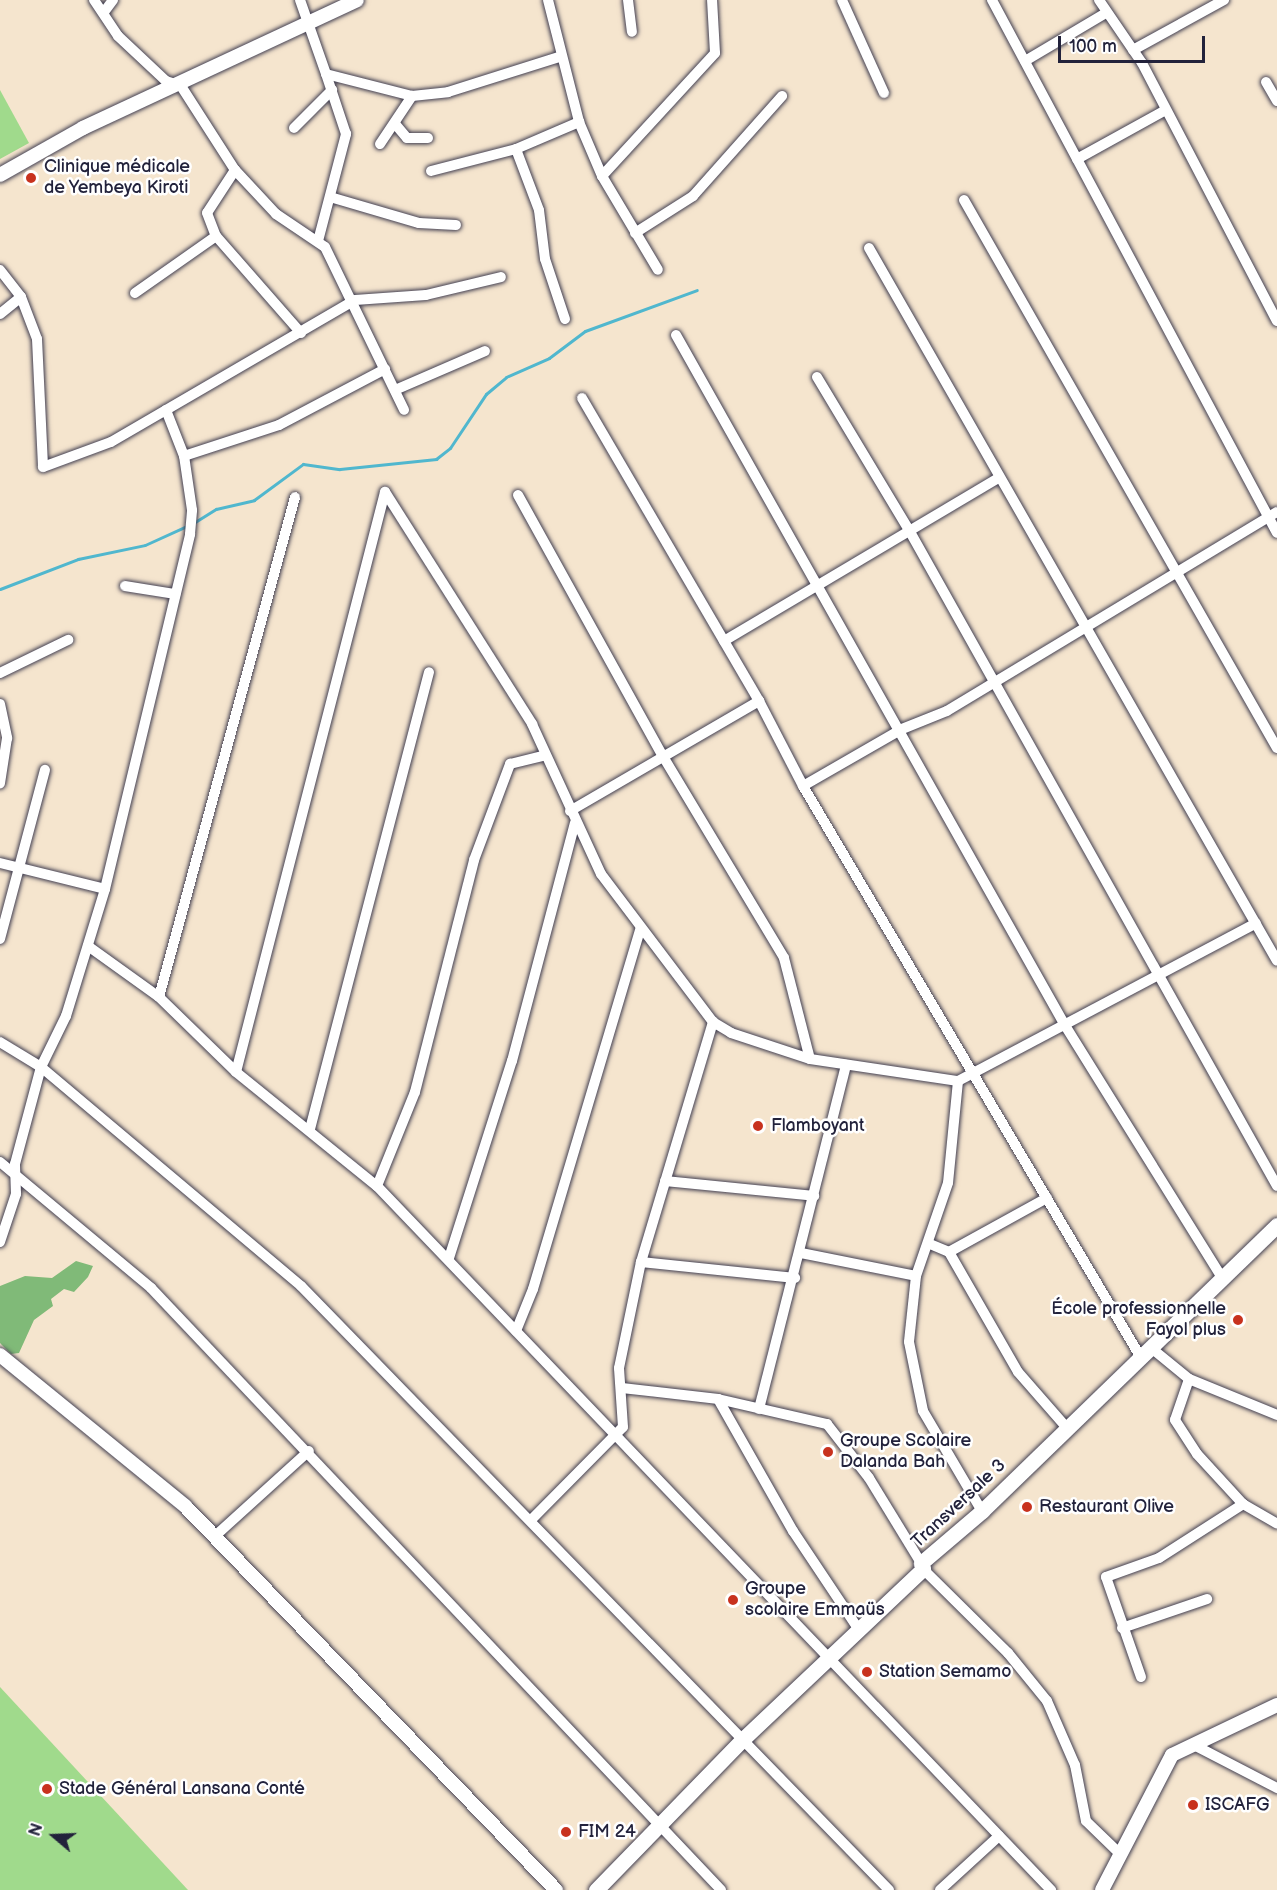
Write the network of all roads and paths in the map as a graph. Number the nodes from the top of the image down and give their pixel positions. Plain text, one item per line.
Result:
1 (94, 0) edge
2 (113, 0) edge
3 (300, 0) edge
4 (357, 0) edge
5 (548, 0) edge
6 (628, 0) edge
7 (712, 0) edge
8 (842, 0) edge
9 (992, 0) edge
10 (1099, 0) edge
11 (1224, 0) edge
12 (104, 12) junction
13 (1106, 14) junction
14 (310, 24) junction
15 (632, 32) dead end
16 (1133, 50) junction
17 (559, 57) junction
18 (1025, 61) junction
19 (326, 74) junction
20 (1266, 82) dead end
21 (181, 86) junction
22 (332, 90) junction
23 (884, 93) dead end
24 (412, 96) junction
25 (782, 96) dead end
26 (1277, 101) edge
27 (1164, 111) junction
28 (579, 122) junction
29 (396, 125) junction
30 (294, 128) dead end
31 (428, 138) dead end
32 (380, 144) dead end
33 (516, 149) junction
34 (1077, 159) junction
35 (235, 170) junction
36 (431, 171) dead end
37 (0, 176) edge
38 (602, 176) junction
39 (330, 197) junction
40 (964, 200) dead end
41 (456, 225) dead end
42 (635, 233) junction
43 (216, 236) junction
44 (318, 241) junction
45 (869, 248) dead end
46 (0, 270) edge
47 (657, 270) dead end
48 (501, 277) dead end
49 (135, 293) dead end
50 (21, 297) junction
51 (355, 300) junction
52 (0, 314) edge
53 (565, 320) dead end
54 (1277, 321) edge
55 (301, 333) junction
56 (676, 335) dead end
57 (485, 351) dead end
58 (385, 369) junction
59 (817, 377) dead end
60 (395, 390) junction
61 (582, 398) dead end
62 (166, 410) junction
63 (404, 410) dead end
64 (184, 456) junction
65 (999, 478) junction
66 (518, 495) dead end
67 (295, 497) dead end
68 (1272, 515) edge
69 (909, 530) junction
70 (1277, 533) edge
71 (1176, 570) junction
72 (818, 585) junction
73 (125, 586) dead end
74 (175, 594) junction
75 (1085, 623) junction
76 (68, 640) dead end
77 (724, 641) junction
78 (429, 672) dead end
79 (0, 673) edge
80 (993, 681) junction
81 (759, 701) junction
82 (0, 704) edge
83 (902, 729) junction
84 (1277, 748) edge
85 (543, 756) junction
86 (664, 758) junction
87 (45, 770) dead end
88 (2, 772) edge
89 (0, 783) edge
90 (803, 786) junction
91 (570, 811) junction
92 (575, 823) junction
93 (0, 863) edge
94 (17, 869) junction
95 (105, 889) junction
96 (1256, 923) junction
97 (640, 929) junction
98 (0, 939) edge
99 (88, 946) junction
100 (1277, 962) edge
101 (1159, 975) junction
102 (159, 997) junction
103 (713, 1022) junction
104 (1066, 1027) junction
105 (0, 1042) edge
106 (810, 1059) junction
107 (846, 1065) junction
108 (40, 1067) junction
109 (236, 1072) junction
110 (973, 1075) junction
111 (958, 1081) junction
112 (310, 1130) junction
113 (0, 1162) edge
114 (17, 1178) junction
115 (665, 1181) junction
116 (377, 1186) junction
117 (1277, 1186) edge
118 (814, 1196) junction
119 (1047, 1198) junction
120 (1277, 1226) edge
121 (0, 1242) edge
122 (930, 1244) junction
123 (949, 1252) junction
124 (801, 1253) junction
125 (449, 1258) junction
126 (641, 1262) junction
127 (916, 1276) junction
128 (795, 1278) junction
129 (1222, 1278) junction
130 (516, 1331) junction
131 (1145, 1352) junction
132 (0, 1354) edge
133 (1189, 1379) junction
134 (622, 1388) junction
135 (718, 1399) junction
136 (759, 1409) junction
137 (1277, 1415) edge
138 (1067, 1428) junction
139 (615, 1440) junction
140 (309, 1451) junction
141 (1243, 1504) junction
142 (982, 1511) junction
143 (532, 1519) junction
144 (1277, 1524) edge
145 (214, 1537) junction
146 (922, 1566) junction
147 (1207, 1599) dead end
148 (1122, 1628) junction
149 (859, 1630) junction
150 (826, 1659) junction
151 (1141, 1677) dead end
152 (1277, 1705) edge
153 (743, 1739) junction
154 (1192, 1744) junction
155 (1277, 1788) edge
156 (656, 1824) junction
157 (999, 1836) junction
158 (1120, 1854) junction
159 (556, 1890) edge
160 (596, 1890) edge
161 (721, 1890) edge
162 (889, 1890) edge
163 (940, 1890) edge
164 (1051, 1890) edge
165 (1102, 1890) edge

1 - 12 street
2 - 12 street
3 - 14 street
4 - 14 street
5 - 17 street
6 - 15 street
7 - 38 street
8 - 23 street
9 - 18 street
10 - 13 street
11 - 16 street
12 - 21 street
13 - 16 street
13 - 18 street
14 - 19 street
14 - 21 street
16 - 27 street
17 - 24 street
17 - 28 street
18 - 34 street
19 - 22 street
19 - 24 street
20 - 26 street
21 - 35 street
21 - 37 street
22 - 30 street
22 - 39 street
24 - 29 street
25 - 42 street
27 - 34 street
27 - 54 street
28 - 33 street
28 - 38 street
29 - 31 street
29 - 32 street
33 - 36 street
33 - 53 street
34 - 68 street
35 - 43 street
35 - 44 street
38 - 42 street
39 - 41 street
39 - 44 street
40 - 71 street
42 - 47 street
43 - 49 street
43 - 55 street
44 - 51 street
45 - 65 street
46 - 50 street
48 - 51 street
50 - 52 street
50 - 62 street
51 - 55 street
51 - 58 street
55 - 62 street
56 - 72 street
57 - 60 street
58 - 60 street
58 - 64 street
59 - 69 street
60 - 63 street
61 - 77 street
62 - 64 street
64 - 74 street
65 - 69 street
65 - 75 street
66 - 86 street
67 - 102 street
68 - 70 street
68 - 71 street
69 - 72 street
69 - 80 street
71 - 75 street
71 - 84 street
72 - 77 street
72 - 83 street
73 - 74 street
74 - 95 street
75 - 80 street
75 - 96 street
76 - 79 street
77 - 81 street
78 - 112 street
80 - 83 street
80 - 101 street
81 - 86 street
81 - 90 street
82 - 88 street
83 - 90 street
83 - 104 street
85 - 91 street
85 - 109 street
85 - 116 street
86 - 91 street
86 - 106 street
87 - 94 street
88 - 89 street
90 - 110 street
91 - 92 street
92 - 97 street
92 - 125 street
93 - 94 street
94 - 95 street
94 - 98 street
95 - 99 street
96 - 100 street
96 - 101 street
97 - 103 street
97 - 130 street
99 - 102 street
99 - 108 street
101 - 104 street
101 - 117 street
102 - 109 street
103 - 106 street
103 - 115 street
104 - 110 street
104 - 129 street
105 - 108 street
106 - 107 street
107 - 111 street
107 - 118 street
108 - 114 street
108 - 143 street
109 - 112 street
110 - 111 street
110 - 119 street
111 - 122 street
112 - 116 street
113 - 114 street
114 - 121 street
114 - 140 street
115 - 118 street
115 - 126 street
116 - 125 street
118 - 124 street
119 - 123 street
119 - 131 street
120 - 129 main road, Transversale 3
122 - 123 street
122 - 127 street
123 - 138 street
124 - 127 street
124 - 128 street
125 - 130 street
126 - 128 street
126 - 134 street
127 - 142 street
128 - 136 street
129 - 131 main road, Transversale 3
130 - 139 street
131 - 133 street
131 - 138 main road, Transversale 3
132 - 145 street
133 - 137 street
133 - 141 street
134 - 135 street
134 - 139 street
135 - 136 street
135 - 149 street
136 - 146 street
138 - 142 main road, Transversale 3
139 - 143 street
139 - 150 street
140 - 145 street
140 - 156 street
141 - 144 street
141 - 148 street
142 - 146 main road, Transversale 3
143 - 153 street
145 - 159 street
146 - 149 main road, Transversale 3
146 - 158 street
147 - 148 street
148 - 151 street
149 - 150 main road, Transversale 3
150 - 153 main road, Transversale 3
150 - 157 street
152 - 154 street
153 - 156 main road, Transversale 3
153 - 162 street
154 - 155 street
154 - 158 street
156 - 160 main road, Transversale 3
156 - 161 street
157 - 163 street
157 - 164 street
158 - 165 street

